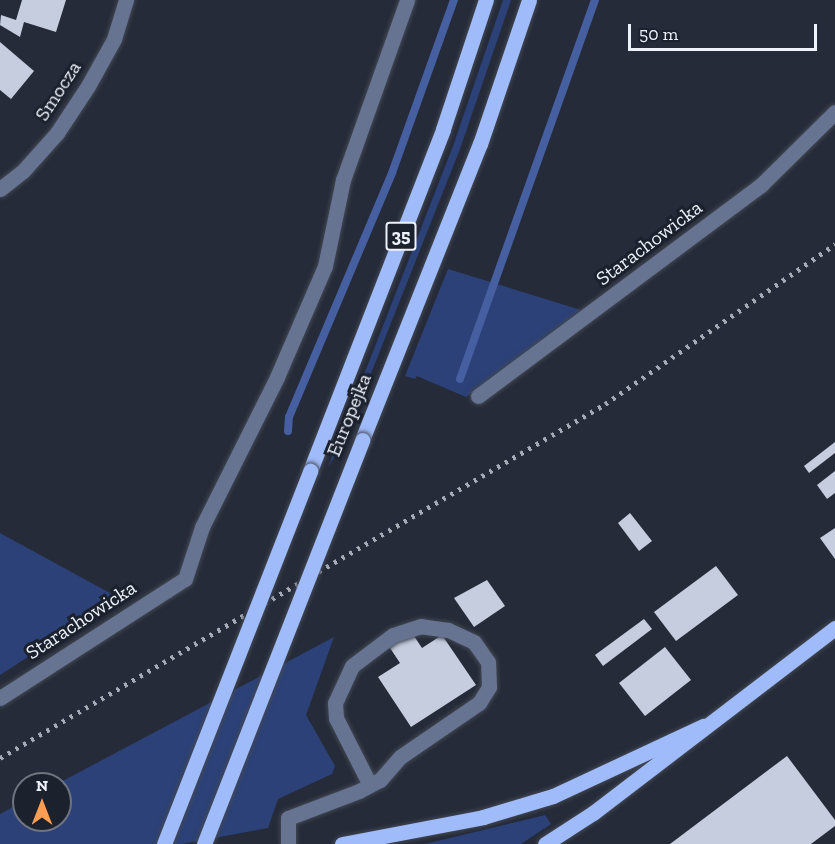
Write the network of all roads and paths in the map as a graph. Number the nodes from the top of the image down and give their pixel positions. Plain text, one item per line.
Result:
1 (126, 0) edge
2 (407, 0) edge
3 (486, 0) edge
4 (529, 0) edge
5 (835, 112) edge
6 (0, 189) edge
7 (478, 396) dead end
8 (835, 628) edge
9 (0, 698) edge
10 (703, 726) junction
11 (370, 785) junction
12 (593, 813) junction
13 (164, 844) edge
14 (204, 844) edge
15 (288, 844) edge
16 (342, 844) edge
17 (545, 844) edge
18 (559, 844) edge

1 - 6 street, Smocza
2 - 9 street, Starachowicka
3 - 13 main road, Europejka / 35, bridge
4 - 14 main road, Europejka / 35, bridge
5 - 7 street, Starachowicka
8 - 10 main road
10 - 12 main road
10 - 16 main road
11 - 11 street
11 - 15 street
12 - 17 main road
12 - 18 street

